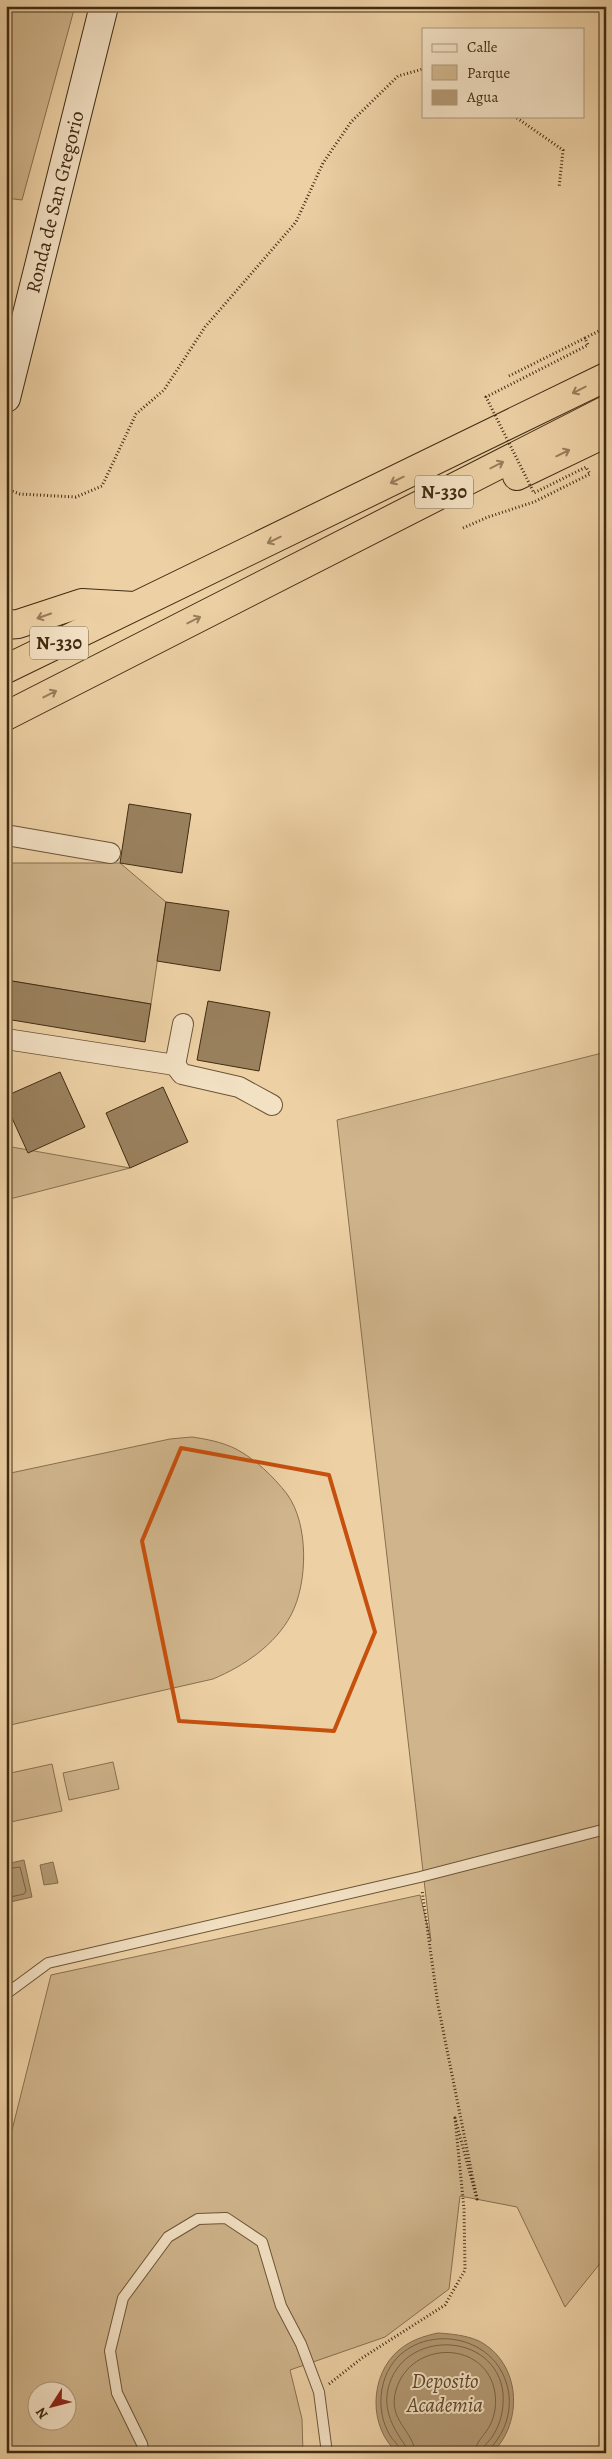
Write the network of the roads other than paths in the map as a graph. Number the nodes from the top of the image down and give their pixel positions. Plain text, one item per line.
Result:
1 (104, 6) edge
2 (606, 377) edge
3 (6, 398) edge
4 (606, 410) edge
5 (606, 432) edge
6 (283, 575) junction
7 (136, 606) junction
8 (6, 625) edge
9 (6, 669) edge
10 (6, 716) edge
11 (6, 835) edge
12 (110, 852) dead end
13 (183, 1024) dead end
14 (6, 1039) edge
15 (175, 1065) junction
16 (272, 1105) dead end
17 (606, 1829) edge
18 (6, 1994) edge
19 (144, 2453) edge
20 (327, 2453) edge

1 - 3 street, Ronda de San Gregorio
2 -> 7 highway, N-330
6 -> 4 highway, N-330
6 -> 5 highway
10 -> 6 highway, N-330
7 -> 8 highway
7 - 9 highway, N-330
11 - 12 street
13 - 15 street
14 - 15 street
15 - 16 street
17 - 18 lane
19 - 20 lane

